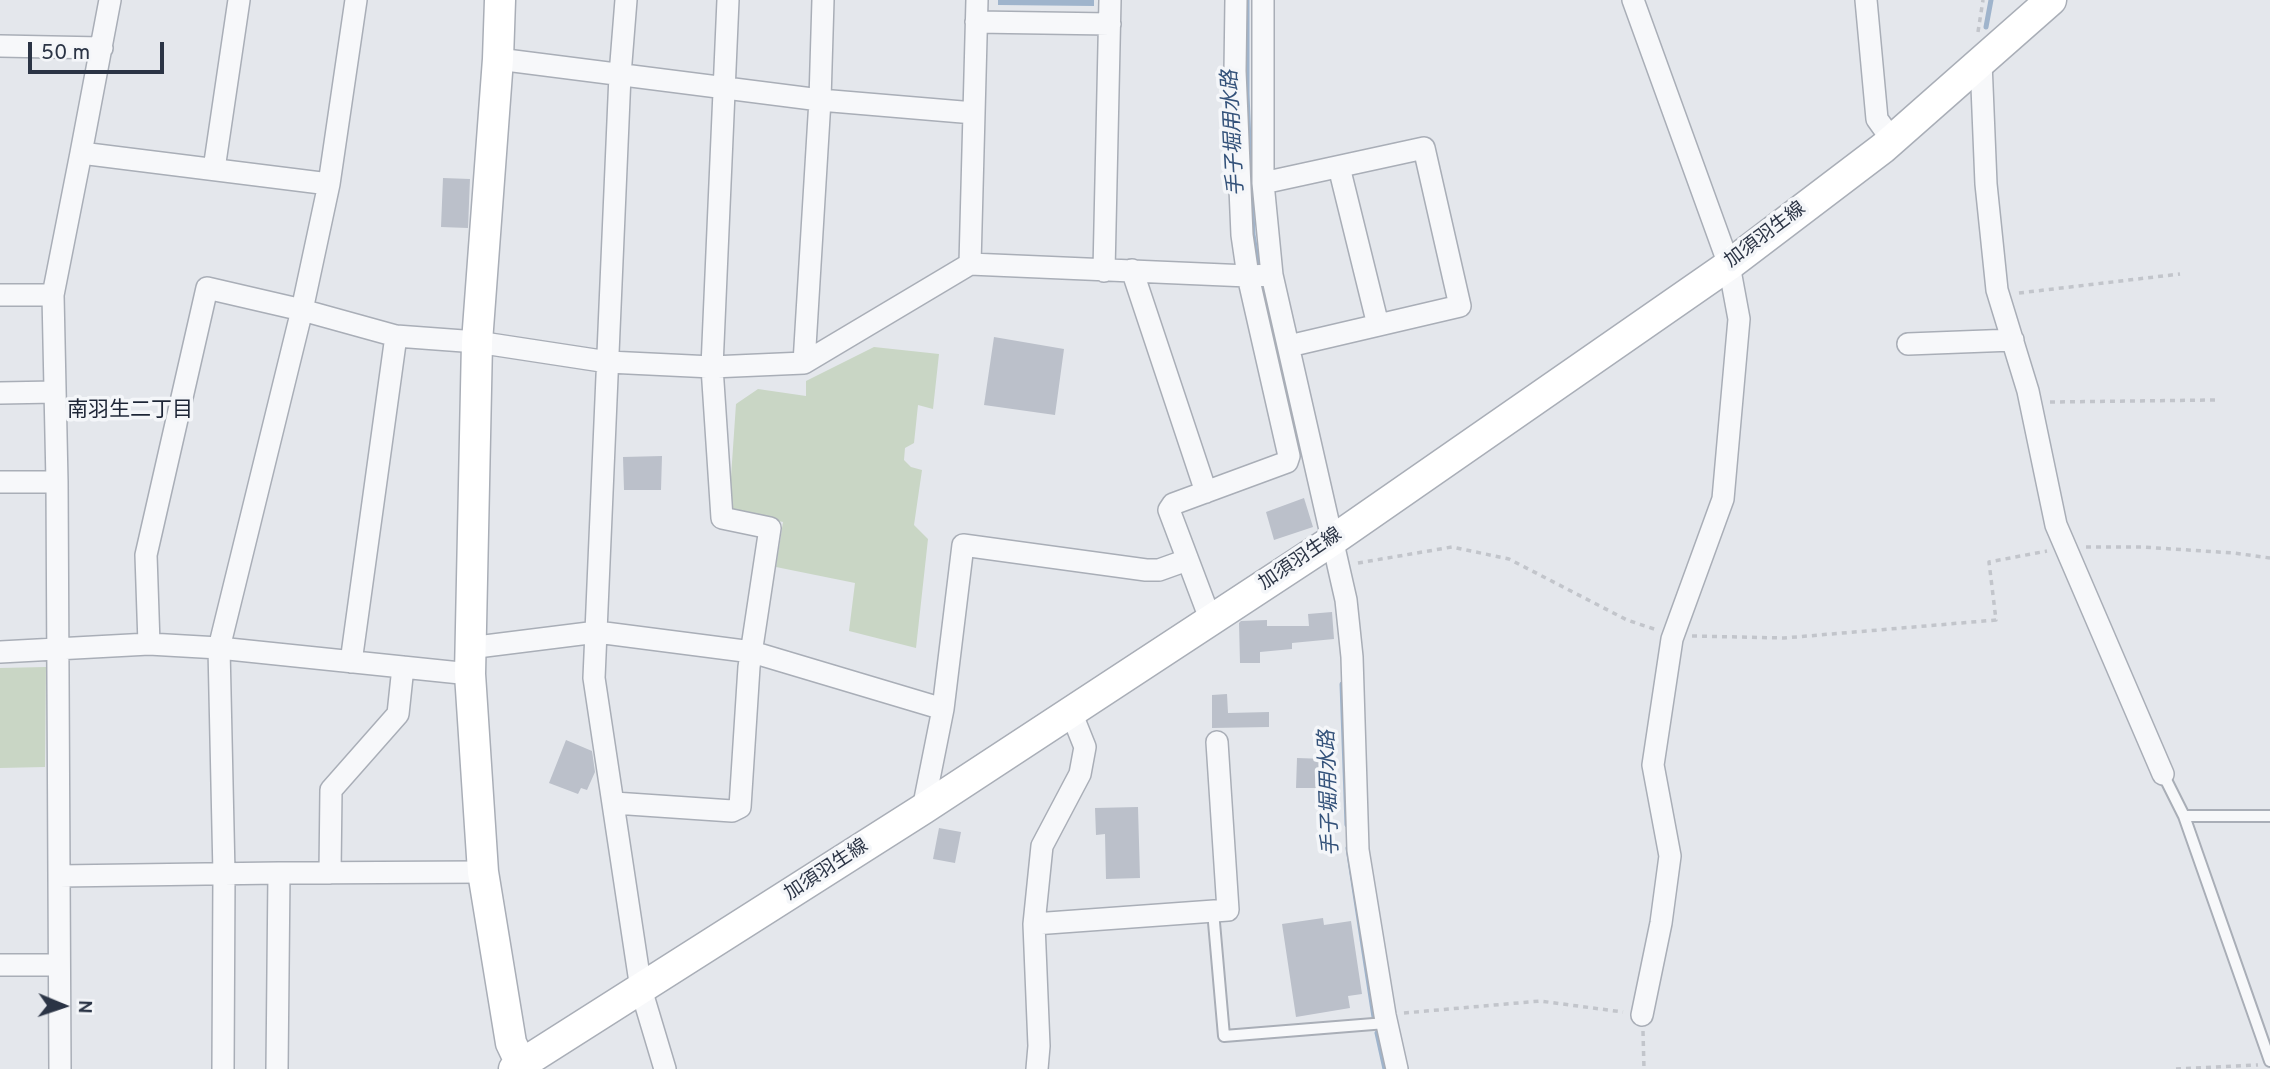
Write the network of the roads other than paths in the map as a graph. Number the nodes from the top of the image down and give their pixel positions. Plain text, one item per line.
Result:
1 (110, 0) edge
2 (239, 0) edge
3 (356, 0) edge
4 (500, 0) edge
5 (626, 0) edge
6 (728, 0) edge
7 (823, 0) edge
8 (976, 0) edge
9 (1110, 0) edge
10 (1236, 0) edge
11 (1263, 0) edge
12 (1633, 0) edge
13 (1867, 0) edge
14 (2051, 0) edge
15 (976, 22) junction
16 (1110, 24) junction
17 (0, 46) edge
18 (102, 48) junction
19 (498, 59) junction
20 (1981, 62) junction
21 (620, 75) junction
22 (723, 87) junction
23 (820, 100) junction
24 (974, 113) junction
25 (1892, 140) junction
26 (81, 153) junction
27 (1339, 167) junction
28 (214, 169) junction
29 (1263, 183) junction
30 (328, 184) junction
31 (970, 264) junction
32 (1729, 265) junction
33 (1132, 270) junction
34 (1104, 271) junction
35 (1272, 275) junction
36 (1248, 276) junction
37 (0, 295) edge
38 (53, 295) junction
39 (302, 310) junction
40 (1378, 325) junction
41 (396, 335) junction
42 (2013, 340) junction
43 (477, 342) junction
44 (1908, 344) dead end
45 (1289, 346) junction
46 (608, 362) junction
47 (804, 363) junction
48 (712, 367) junction
49 (55, 392) junction
50 (0, 393) edge
51 (0, 482) edge
52 (57, 482) junction
53 (1206, 492) junction
54 (1336, 553) junction
55 (1187, 560) junction
56 (1214, 618) junction
57 (597, 632) junction
58 (149, 644) junction
59 (219, 648) junction
60 (59, 649) junction
61 (0, 652) edge
62 (752, 652) junction
63 (469, 661) junction
64 (351, 662) junction
65 (403, 667) junction
66 (943, 709) junction
67 (1071, 712) junction
68 (1217, 742) dead end
69 (2163, 774) joint
70 (614, 803) junction
71 (923, 809) junction
72 (2184, 816) junction
73 (2270, 816) edge
74 (483, 872) junction
75 (279, 873) junction
76 (330, 873) junction
77 (225, 874) junction
78 (59, 876) junction
79 (1213, 911) junction
80 (1034, 924) junction
81 (0, 965) edge
82 (58, 965) junction
83 (641, 989) junction
84 (1642, 1015) road end
85 (1385, 1019) junction
86 (2270, 1063) edge
87 (518, 1067) edge
88 (60, 1069) edge
89 (223, 1069) edge
90 (277, 1069) edge
91 (666, 1069) edge
92 (1037, 1069) edge
93 (1397, 1069) edge

1 - 18 street
2 - 28 street
3 - 30 street
4 - 19 main road
5 - 21 street
6 - 22 street
7 - 23 street
8 - 15 street
9 - 16 street
10 - 36 street
11 - 29 street
12 - 32 street
13 - 25 street
14 - 20 main road, 加須羽生線
15 - 16 street
15 - 24 street
16 - 34 street
17 - 18 street
18 - 26 street
19 - 21 street
19 - 43 main road
20 - 25 main road, 加須羽生線
20 - 42 street
21 - 22 street
21 - 46 street
22 - 23 street
22 - 48 street
23 - 24 street
23 - 47 street
24 - 31 street
25 - 32 main road, 加須羽生線
26 - 28 street
26 - 38 street
27 - 29 street
27 - 40 street
27 - 40 street
28 - 30 street
29 - 35 street
30 - 39 street
31 - 34 street
31 - 47 street
32 - 54 main road, 加須羽生線
32 - 84 street
33 - 34 street
33 - 36 street
33 - 53 street
35 - 36 street
35 - 45 street
36 - 53 street
37 - 38 street
38 - 49 street
39 - 41 street
39 - 58 street
39 - 59 street
40 - 45 street
41 - 43 street
41 - 64 street
42 - 44 street
42 - 69 street
43 - 46 street
43 - 63 main road
45 - 54 street
46 - 48 street
46 - 57 street
47 - 48 street
48 - 62 street
49 - 50 street
49 - 52 street
51 - 52 street
52 - 60 street
53 - 55 street
54 - 56 main road, 加須羽生線
54 - 85 street
55 - 56 street
55 - 66 street
56 - 67 main road, 加須羽生線
57 - 62 street
57 - 63 street
57 - 70 street
58 - 59 street
58 - 60 street
59 - 64 street
59 - 77 street
60 - 61 street
60 - 78 street
62 - 66 street
62 - 70 street
63 - 65 street
63 - 74 main road
64 - 65 street
65 - 76 street
66 - 71 street
67 - 71 main road, 加須羽生線
67 - 80 street
68 - 79 street
69 - 72 lane
70 - 83 street
71 - 83 main road, 加須羽生線
72 - 73 lane
72 - 86 lane
74 - 76 street
74 - 87 main road
75 - 76 street
75 - 77 street
75 - 90 street
77 - 78 street
77 - 89 street
78 - 82 street
79 - 80 street
79 - 85 lane
80 - 92 street
81 - 82 street
82 - 88 street
83 - 87 main road, 加須羽生線
83 - 91 street
85 - 93 street

